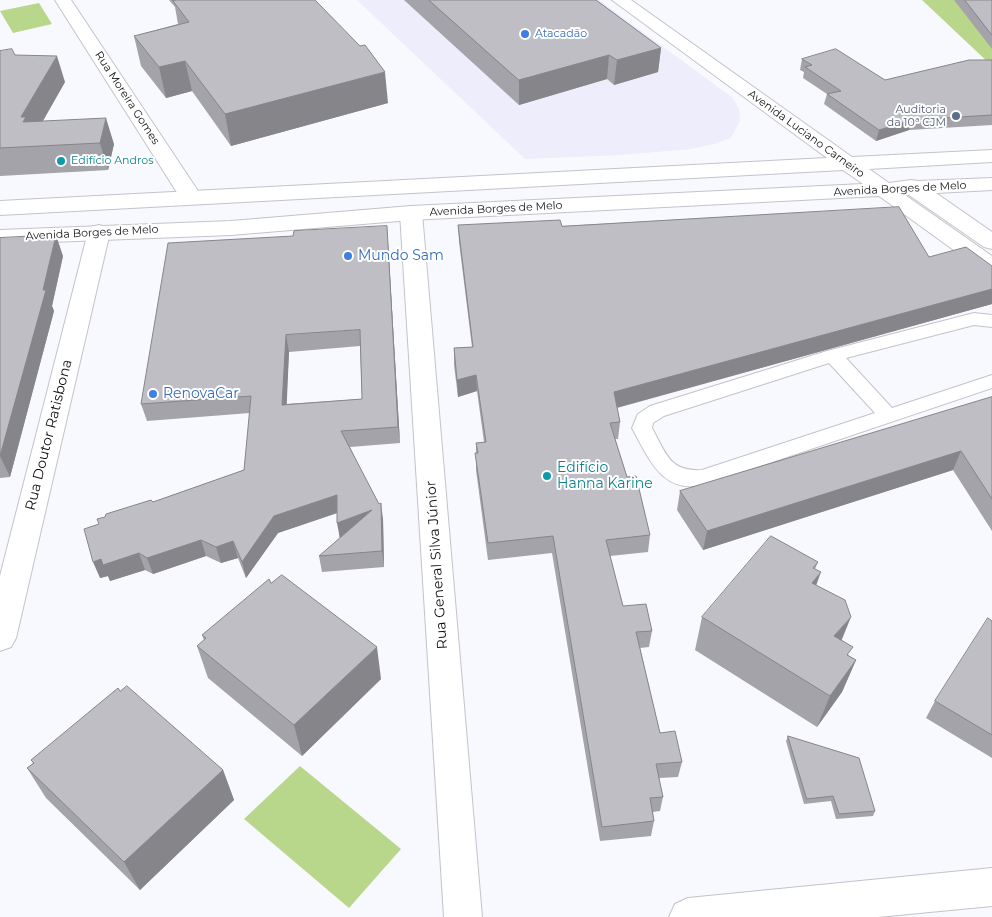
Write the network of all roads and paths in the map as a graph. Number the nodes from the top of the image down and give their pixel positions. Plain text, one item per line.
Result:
1 (63, 0) edge
2 (620, 0) edge
3 (647, 0) edge
4 (816, 119) dead end
5 (852, 156) junction
6 (992, 156) edge
7 (878, 162) junction
8 (992, 184) edge
9 (915, 188) junction
10 (884, 189) junction
11 (191, 197) junction
12 (0, 208) edge
13 (411, 213) junction
14 (99, 232) junction
15 (0, 238) edge
16 (992, 242) edge
17 (992, 267) edge
18 (992, 321) edge
19 (833, 355) junction
20 (992, 381) edge
21 (888, 416) junction
22 (0, 638) edge
23 (992, 887) edge
24 (463, 917) edge
25 (688, 917) edge

1 - 11 main road, Rua Moreira Gomes
2 - 5 main road, Avenida Luciano Carneiro
3 - 4 main road, Avenida Luciano Carneiro
5 - 7 main road, Avenida Borges de Melo
5 - 10 main road, Avenida Luciano Carneiro
5 - 11 main road, Avenida Borges de Melo
6 - 7 main road, Avenida Borges de Melo
7 - 9 main road, Avenida Luciano Carneiro
8 - 9 main road, Avenida Borges de Melo
9 - 10 main road, Avenida Borges de Melo
9 - 16 main road, Avenida Luciano Carneiro
10 - 13 main road, Avenida Borges de Melo
10 - 17 main road, Avenida Luciano Carneiro
11 - 12 main road, Avenida Borges de Melo
13 - 14 main road, Avenida Borges de Melo
13 - 24 main road, Rua General Silva Júnior
14 - 15 main road, Avenida Borges de Melo
14 - 22 main road, Rua Doutor Ratisbona
18 - 19 lane
19 - 21 lane
19 - 21 lane
20 - 21 lane
23 - 25 main road

